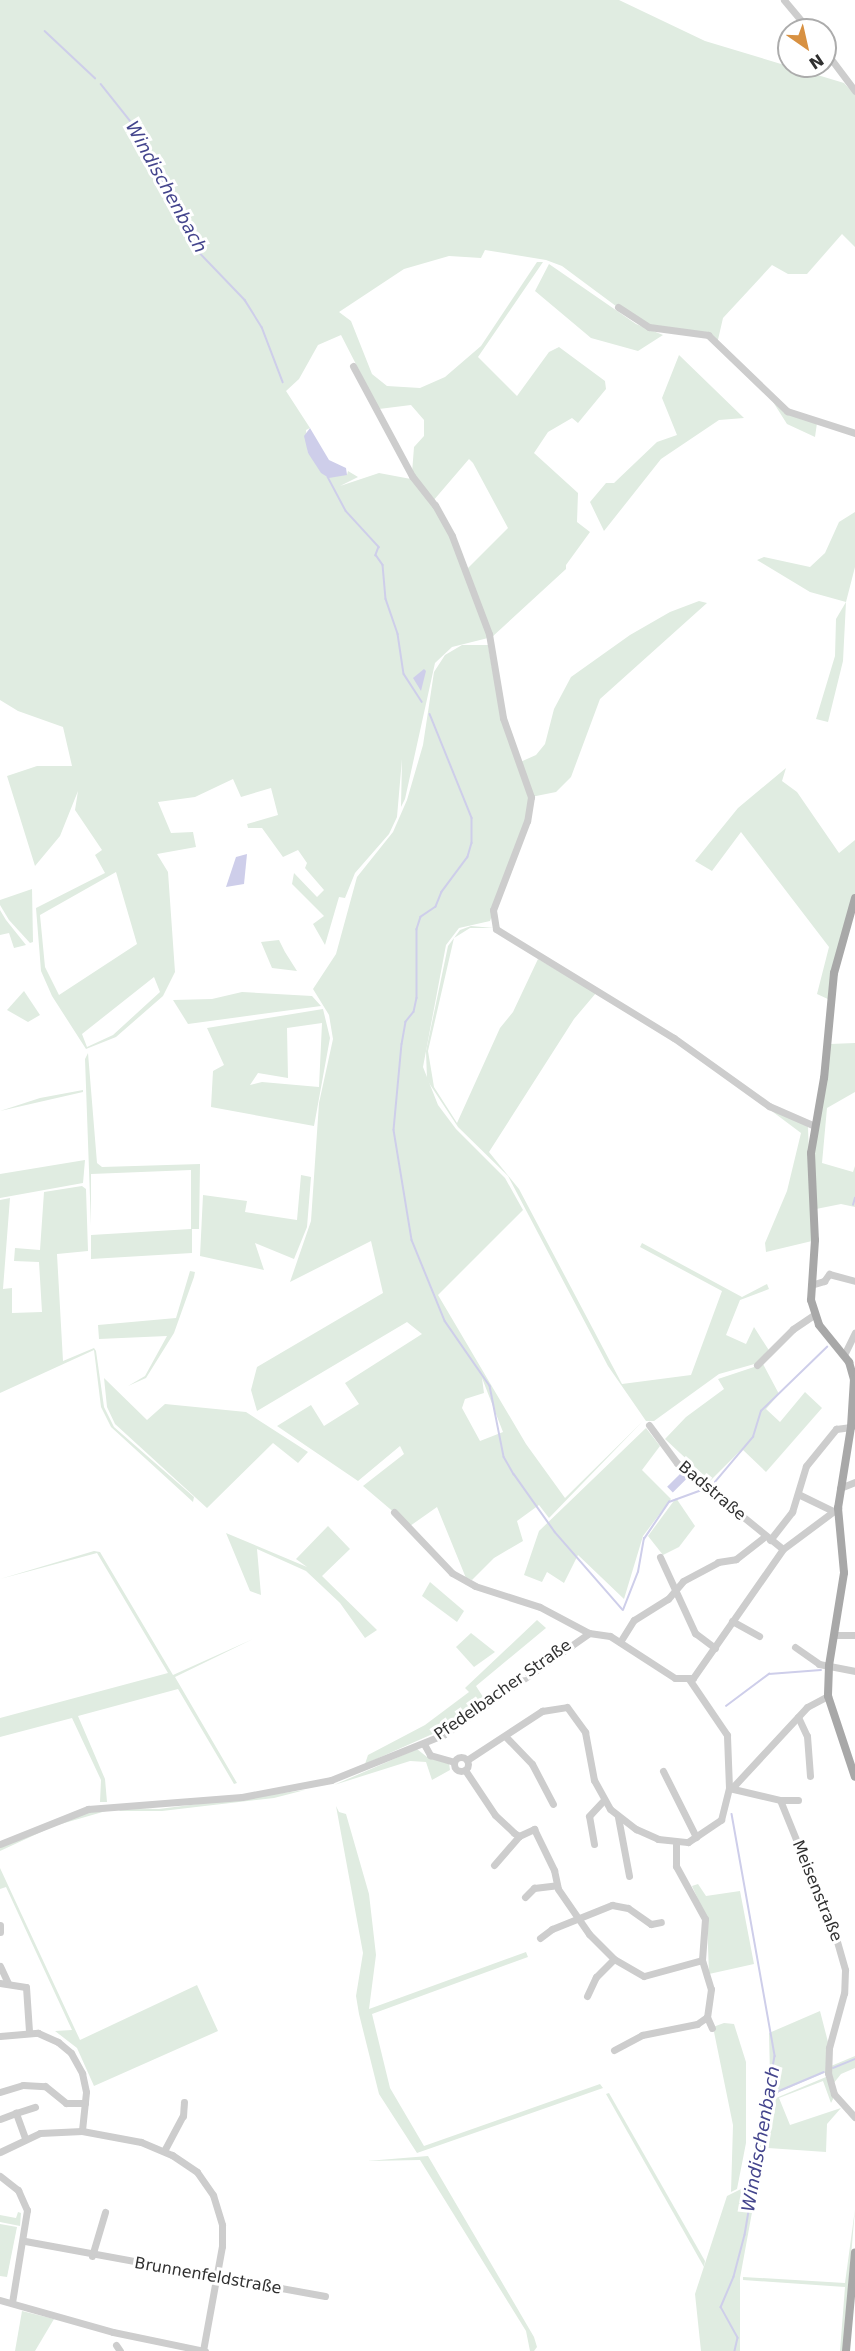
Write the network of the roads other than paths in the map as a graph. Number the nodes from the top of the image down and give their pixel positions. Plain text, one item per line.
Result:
1 (784, 0) edge
2 (799, 18) edge
3 (837, 67) edge
4 (855, 92) edge
5 (618, 307) dead end
6 (353, 366) dead end
7 (855, 433) edge
8 (855, 898) edge
9 (815, 1126) junction
10 (855, 1281) edge
11 (811, 1285) junction
12 (814, 1315) junction
13 (855, 1332) edge
14 (844, 1354) junction
15 (757, 1365) dead end
16 (649, 1425) dead end
17 (851, 1427) junction
18 (855, 1482) edge
19 (840, 1488) junction
20 (798, 1494) junction
21 (834, 1509) junction
22 (394, 1512) dead end
23 (768, 1538) junction
24 (783, 1549) junction
25 (660, 1557) dead end
26 (676, 1587) junction
27 (732, 1621) junction
28 (589, 1633) junction
29 (834, 1635) junction
30 (855, 1635) edge
31 (759, 1636) dead end
32 (620, 1642) junction
33 (795, 1647) dead end
34 (715, 1648) junction
35 (828, 1666) junction
36 (855, 1671) edge
37 (689, 1679) junction
38 (828, 1696) junction
39 (798, 1717) junction
40 (506, 1737) junction
41 (424, 1744) junction
42 (467, 1760) junction
43 (454, 1762) junction
44 (465, 1770) junction
45 (663, 1771) dead end
46 (810, 1776) dead end
47 (855, 1777) edge
48 (730, 1788) junction
49 (604, 1800) junction
50 (780, 1800) junction
51 (798, 1800) dead end
52 (553, 1804) dead end
53 (618, 1817) junction
54 (519, 1836) junction
55 (696, 1837) junction
56 (0, 1844) edge
57 (594, 1844) dead end
58 (676, 1844) junction
59 (494, 1864) dead end
60 (629, 1876) dead end
61 (557, 1885) junction
62 (525, 1897) dead end
63 (576, 1918) junction
64 (661, 1922) dead end
65 (0, 1925) edge
66 (0, 1932) edge
67 (540, 1938) dead end
68 (614, 1959) junction
69 (702, 1960) junction
70 (0, 1966) edge
71 (4, 1983) edge
72 (587, 1996) dead end
73 (707, 2017) junction
74 (712, 2028) dead end
75 (29, 2031) junction
76 (0, 2036) edge
77 (614, 2050) dead end
78 (0, 2081) edge
79 (3, 2090) edge
80 (184, 2102) dead end
81 (85, 2103) junction
82 (35, 2108) dead end
83 (16, 2113) junction
84 (855, 2117) edge
85 (0, 2119) edge
86 (82, 2131) junction
87 (25, 2138) junction
88 (164, 2151) junction
89 (0, 2152) edge
90 (0, 2176) edge
91 (105, 2212) dead end
92 (25, 2241) junction
93 (855, 2252) edge
94 (92, 2256) junction
95 (216, 2277) junction
96 (325, 2296) dead end
97 (0, 2300) edge
98 (12, 2303) junction
99 (204, 2351) edge
100 (846, 2351) edge

1 - 2 street
3 - 4 street
5 - 7 street
6 - 9 street
8 - 9 main road
9 - 11 main road
10 - 11 street
11 - 12 main road
12 - 14 main road
12 - 15 street
13 - 14 street
14 - 17 main road
16 - 23 street, Badstraße
17 - 19 main road
17 - 20 street
18 - 19 street
19 - 21 main road
20 - 21 street
20 - 23 street
21 - 24 street
21 - 29 main road
22 - 28 street
23 - 24 street, Badstraße
23 - 26 street
24 - 27 street
25 - 26 street
26 - 32 street
26 - 34 street
27 - 31 street
27 - 34 street
28 - 32 street, Pfedelbacher Straße
28 - 41 street, Pfedelbacher Straße
29 - 30 street
29 - 35 main road
32 - 37 street, Pfedelbacher Straße
33 - 35 street
34 - 37 street
35 - 36 street
35 - 38 main road
37 - 48 street
38 - 39 street
38 - 47 main road
39 - 46 street
39 - 48 street
40 - 42 street
40 - 49 street
40 - 52 street
41 - 43 street
41 - 56 street, Pfedelbacher Straße
42 - 43 street
42 - 44 street
43 - 44 street
44 - 54 street
45 - 55 street
48 - 50 street
48 - 55 street
49 - 53 street
49 - 57 street
50 - 51 street
50 - 84 street, Meisenstraße
53 - 58 street
53 - 60 street
54 - 59 street
54 - 61 street
55 - 58 street
58 - 69 street
61 - 62 street
61 - 63 street
63 - 64 street
63 - 67 street
63 - 68 street
65 - 66 street
68 - 69 street
68 - 72 street
69 - 73 street
70 - 71 street
71 - 75 street
73 - 74 street
73 - 77 street
75 - 76 street
75 - 81 street
78 - 79 street
79 - 81 street
80 - 88 street
81 - 86 street
82 - 83 street
83 - 85 street
83 - 87 street
86 - 87 street
86 - 88 street
87 - 89 street
88 - 95 street
90 - 92 street
91 - 94 street
92 - 94 street, Brunnenfeldstraße
92 - 98 street
93 - 100 main road
94 - 95 street, Brunnenfeldstraße
95 - 96 street, Brunnenfeldstraße
95 - 99 street
97 - 98 street
98 - 99 street

